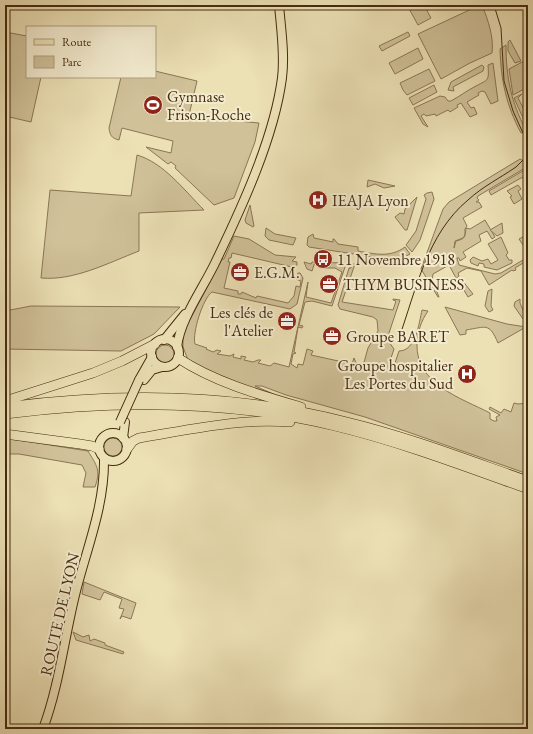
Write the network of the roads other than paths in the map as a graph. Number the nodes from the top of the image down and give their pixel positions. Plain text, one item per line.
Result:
1 (279, 5) edge
2 (194, 302) junction
3 (164, 340) junction
4 (155, 344) junction
5 (178, 347) junction
6 (152, 357) junction
7 (178, 358) junction
8 (162, 367) junction
9 (142, 380) junction
10 (5, 401) edge
11 (5, 407) edge
12 (5, 414) edge
13 (346, 421) junction
14 (122, 422) junction
15 (335, 426) junction
16 (113, 433) junction
17 (5, 434) edge
18 (123, 438) junction
19 (127, 448) junction
20 (98, 449) junction
21 (104, 458) junction
22 (114, 462) junction
23 (528, 481) edge
24 (528, 488) edge
25 (98, 504) junction
26 (43, 729) edge

1 - 2 main road
2 - 3 main road
2 - 5 main road
3 - 4 main road
3 - 5 main road
4 - 6 main road
4 - 10 highway
5 - 7 main road
6 - 8 main road
6 - 9 main road
7 - 8 main road
7 - 13 highway
8 - 9 main road
9 - 14 main road
11 - 13 highway
12 - 15 highway
13 - 23 highway
14 - 16 main road
14 - 18 main road
15 - 19 highway
15 - 24 highway
16 - 18 main road
16 - 20 main road
17 - 20 highway
18 - 19 main road
19 - 22 main road
20 - 21 main road
21 - 22 main road
21 - 25 main road, ROUTE DE LYON
22 - 25 main road, ROUTE DE LYON
25 - 26 main road, ROUTE DE LYON

